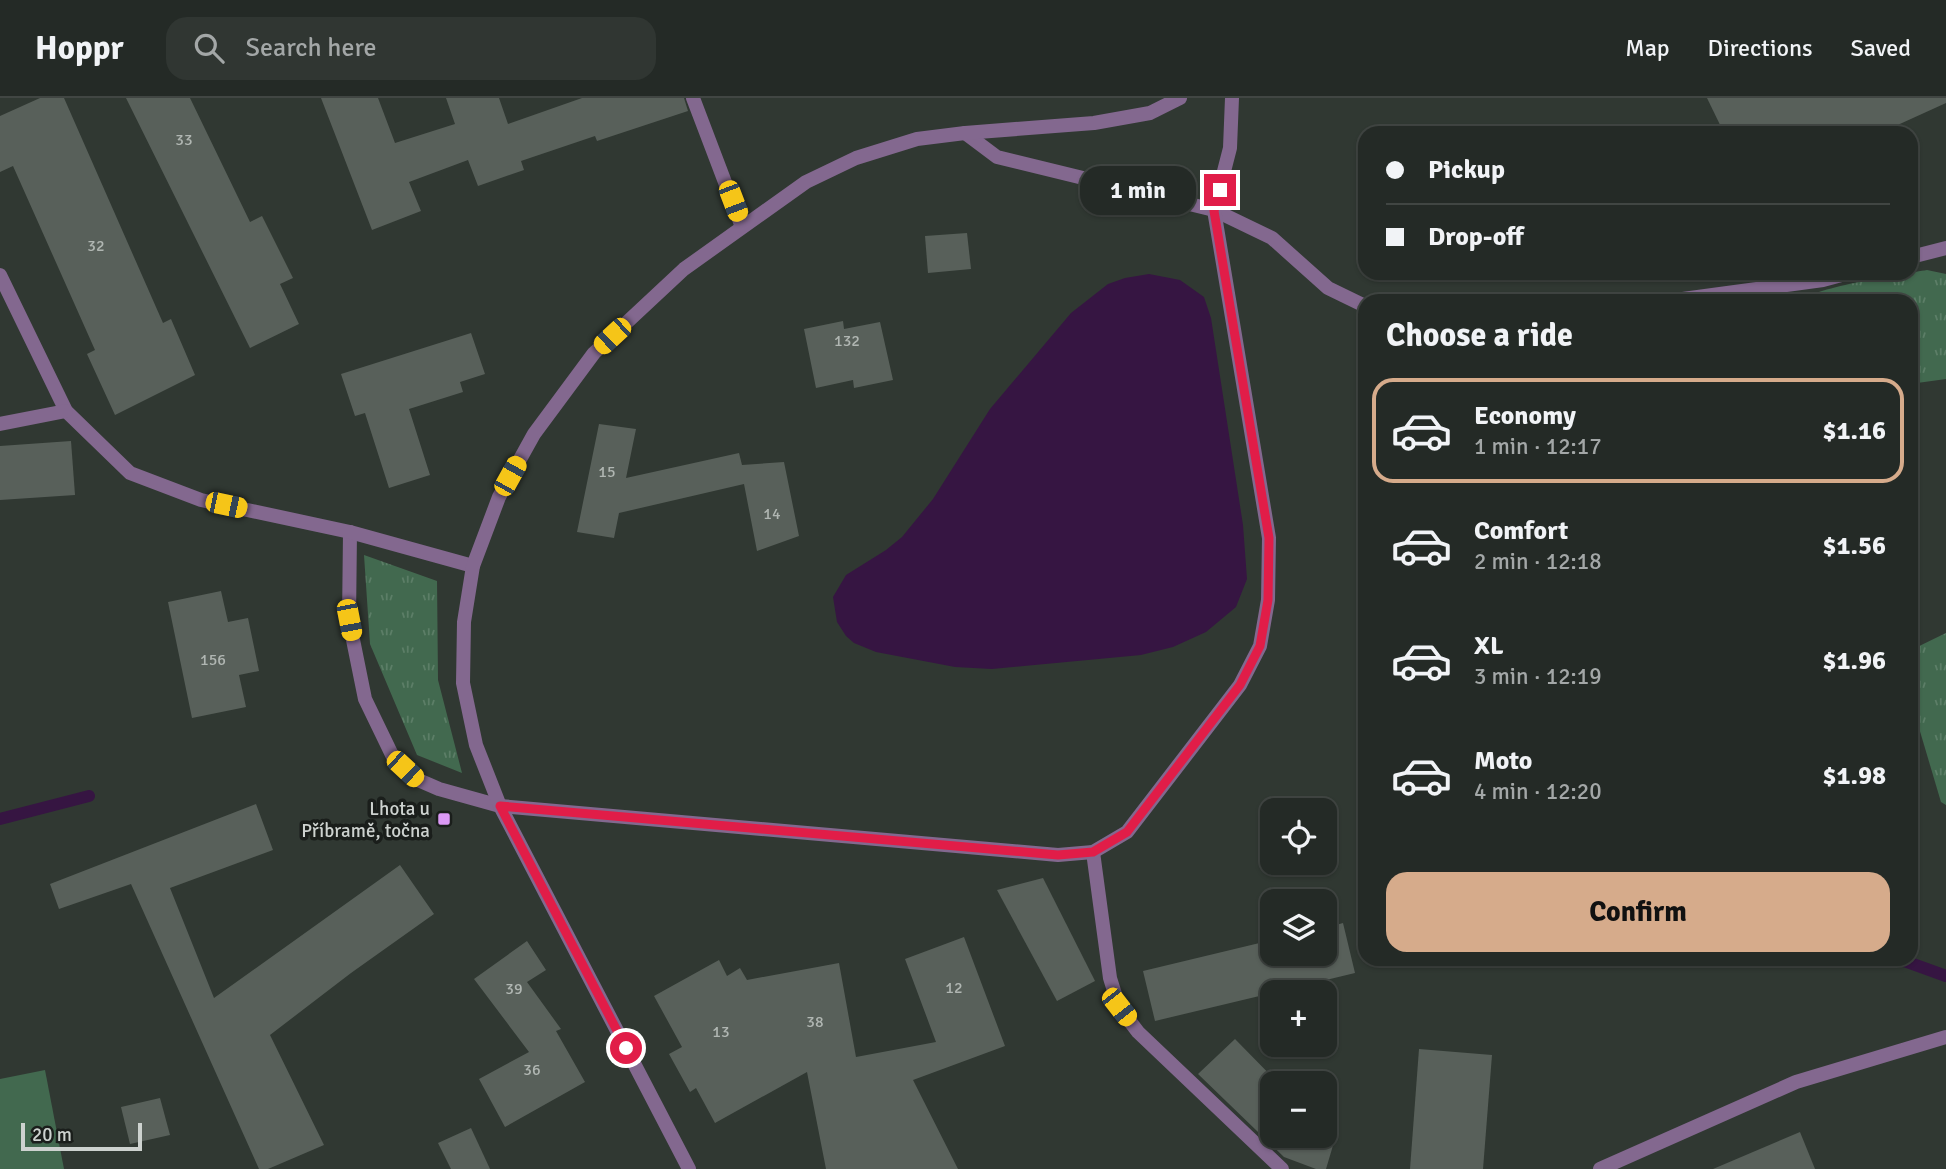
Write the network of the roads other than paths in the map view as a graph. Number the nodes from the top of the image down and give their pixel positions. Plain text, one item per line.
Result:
1 (693, 98) edge
2 (1180, 98) edge
3 (1232, 98) edge
4 (965, 133) junction
5 (1214, 211) junction
6 (742, 227) junction
7 (1946, 248) edge
8 (1918, 255) edge
9 (0, 275) edge
10 (1823, 280) edge
11 (1720, 294) edge
12 (1358, 303) edge
13 (66, 411) junction
14 (0, 424) edge
15 (350, 532) junction
16 (473, 566) junction
17 (500, 806) junction
18 (1093, 852) junction
19 (1946, 1037) edge
20 (1606, 1168) edge
21 (689, 1169) edge
22 (1282, 1169) edge

1 - 6 street
2 - 4 street
3 - 5 street
4 - 5 street
4 - 6 street
5 - 12 street
5 - 18 street
6 - 16 street
7 - 8 street
9 - 13 street
10 - 11 street
13 - 14 street
13 - 15 street
15 - 16 street
15 - 17 street
16 - 17 street
17 - 18 street
17 - 21 street
18 - 22 street
19 - 20 street

